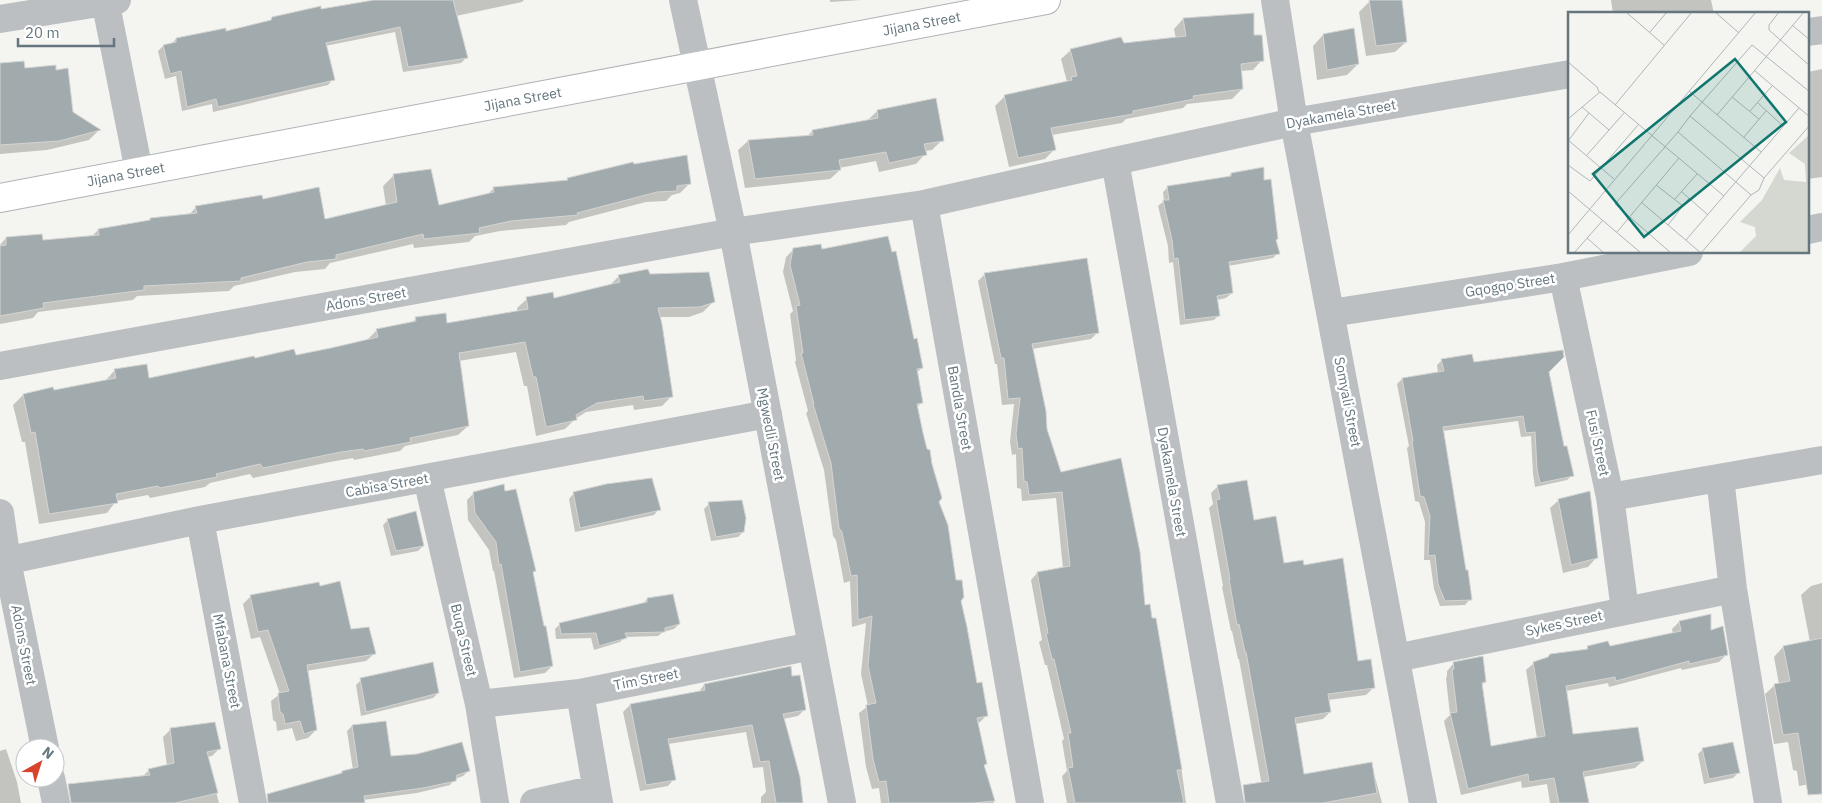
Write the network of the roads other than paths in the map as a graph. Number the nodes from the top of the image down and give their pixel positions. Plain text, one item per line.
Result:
1 (682, 0) edge
2 (1046, 0) edge
3 (1275, 0) edge
4 (110, 1) edge
5 (0, 19) edge
6 (696, 65) junction
7 (1568, 74) edge
8 (1294, 122) junction
9 (1114, 161) junction
10 (139, 171) junction
11 (0, 198) edge
12 (924, 204) junction
13 (733, 232) junction
14 (1679, 254) edge
15 (1562, 277) junction
16 (1331, 313) junction
17 (0, 366) edge
18 (768, 414) junction
19 (1822, 460) edge
20 (427, 478) junction
21 (1720, 478) junction
22 (1610, 497) junction
23 (0, 513) edge
24 (200, 520) junction
25 (4, 561) edge
26 (1733, 589) junction
27 (1625, 610) junction
28 (812, 646) junction
29 (1396, 658) junction
30 (580, 693) junction
31 (479, 704) junction
32 (42, 738) edge
33 (52, 788) edge
34 (597, 796) edge
35 (56, 803) edge
36 (253, 803) edge
37 (495, 803) edge
38 (534, 803) edge
39 (842, 803) edge
40 (1030, 803) edge
41 (1230, 803) edge
42 (1423, 803) edge
43 (1768, 803) edge

1 - 6 street, Mgwedli Street
2 - 6 street, Jijana Street
3 - 8 street, Somyali Street
4 - 5 street
4 - 10 street
6 - 10 street, Jijana Street
6 - 13 street, Mgwedli Street
7 - 8 street, Dyakamela Street
8 - 9 street, Dyakamela Street
8 - 16 street, Somyali Street
9 - 12 street, Dyakamela Street
9 - 41 street, Dyakamela Street
10 - 11 street, Jijana Street
12 - 13 street
12 - 40 street, Bandla Street
13 - 17 street, Adons Street
13 - 18 street, Mgwedli Street
14 - 15 street, Gqogqo Street
15 - 16 street, Gqogqo Street
15 - 22 street, Fusi Street
16 - 29 street, Somyali Street
18 - 20 street, Cabisa Street
18 - 28 street, Mgwedli Street
19 - 21 street
20 - 24 street, Cabisa Street
20 - 31 street, Buqa Street
21 - 22 street
21 - 26 street
22 - 27 street, Fusi Street
23 - 25 street, Adons Street
24 - 25 street, Cabisa Street
24 - 36 street, Mfabana Street
25 - 32 street, Adons Street
26 - 27 street, Sykes Street
26 - 43 street
27 - 29 street, Sykes Street
28 - 30 street, Tim Street
28 - 39 street, Mgwedli Street
29 - 42 street, Somyali Street
30 - 31 street, Tim Street
30 - 34 street
31 - 37 street, Buqa Street
33 - 35 street
34 - 38 street

